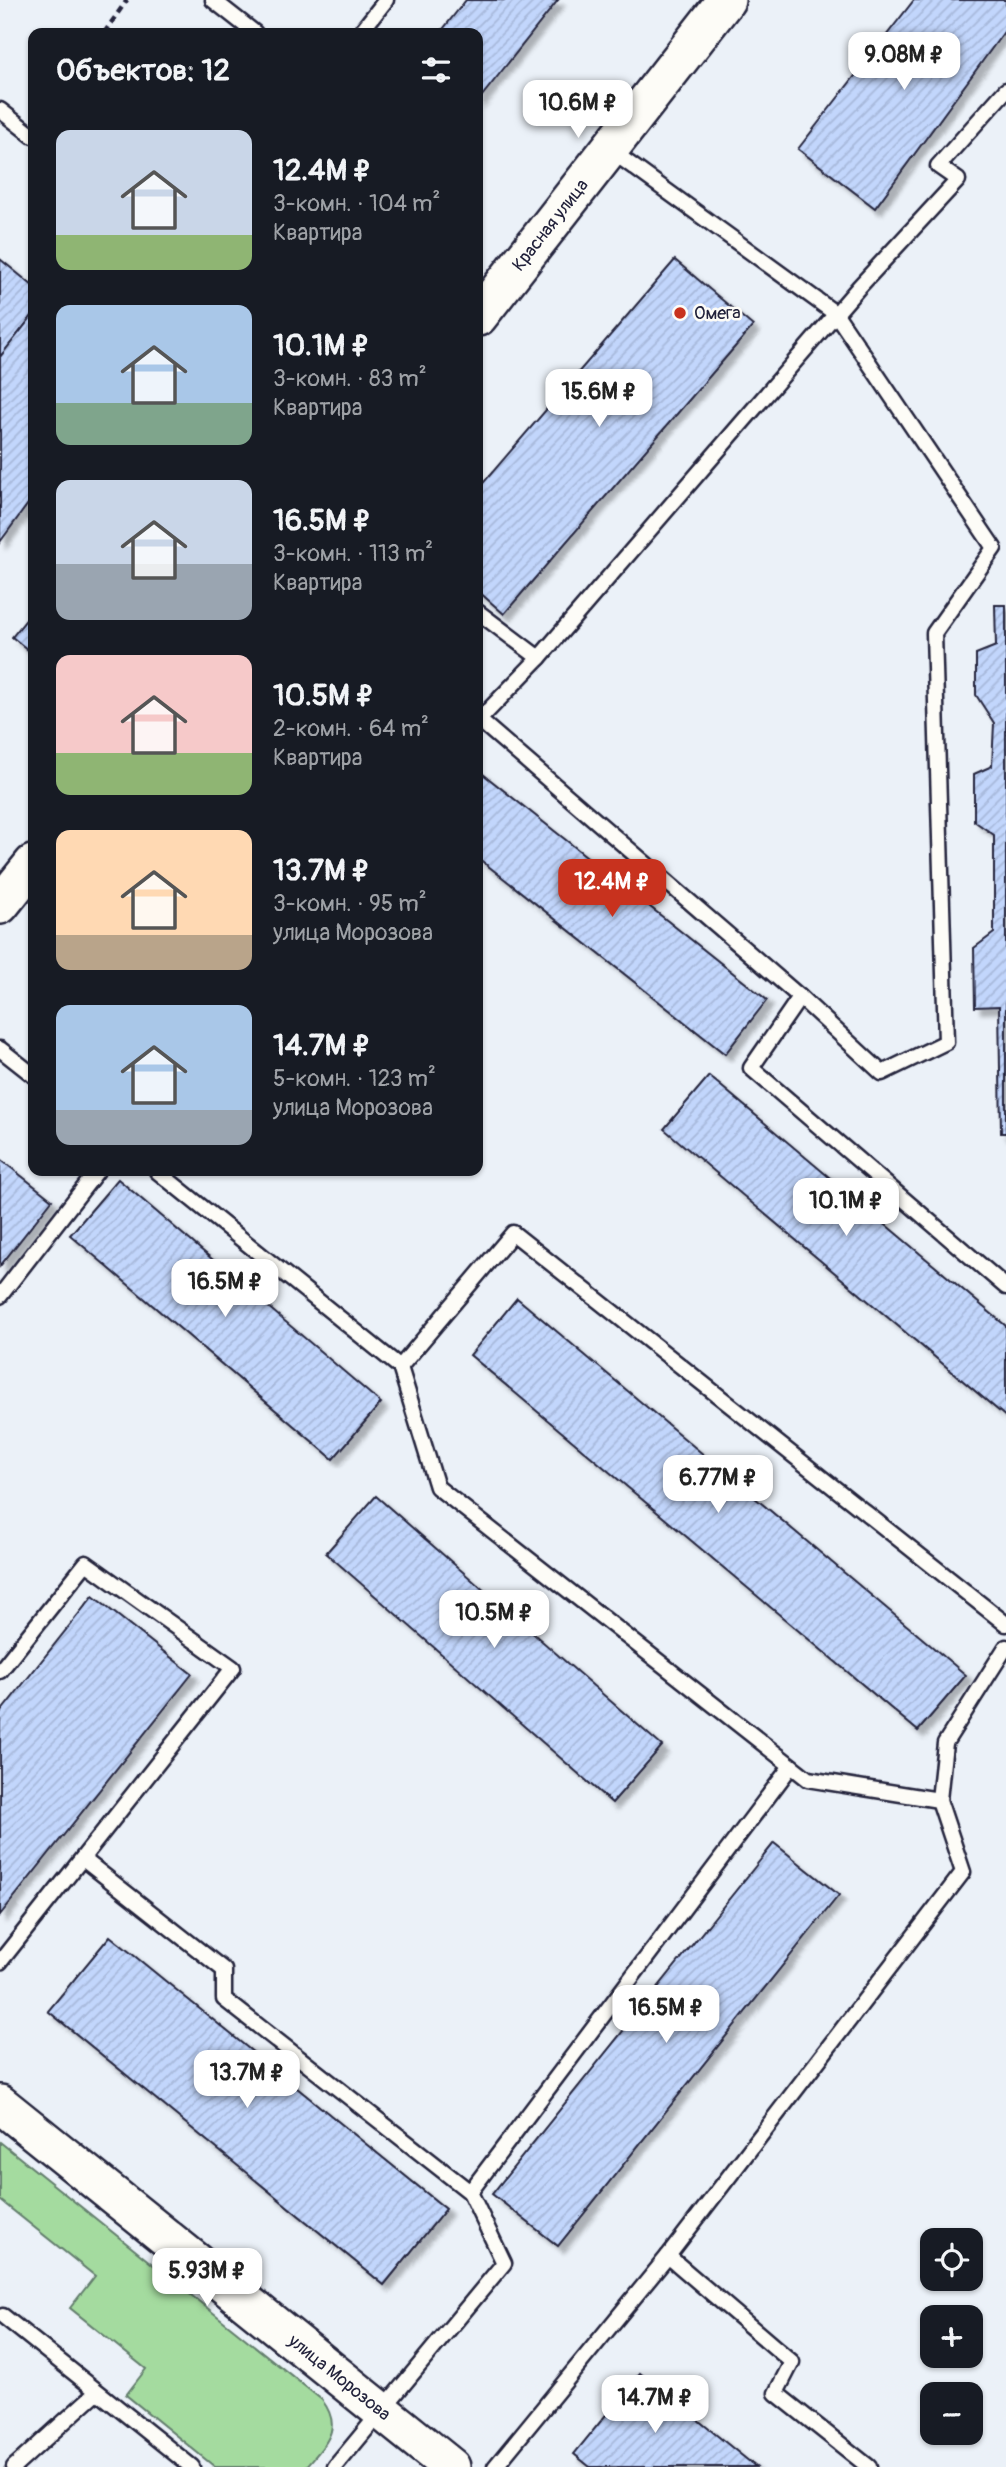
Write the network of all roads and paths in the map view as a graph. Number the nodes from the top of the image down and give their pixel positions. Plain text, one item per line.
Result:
1 (127, 0) edge
2 (213, 0) edge
3 (386, 0) edge
4 (726, 0) edge
5 (107, 28) edge
6 (249, 28) edge
7 (364, 28) edge
8 (1006, 90) edge
9 (0, 110) edge
10 (28, 132) edge
11 (608, 149) junction
12 (483, 311) edge
13 (836, 314) junction
14 (483, 616) edge
15 (539, 658) junction
16 (483, 714) edge
17 (483, 723) edge
18 (28, 870) edge
19 (0, 905) edge
20 (800, 997) junction
21 (0, 1049) edge
22 (28, 1071) edge
23 (93, 1176) edge
24 (165, 1176) edge
25 (1006, 1287) edge
26 (0, 1296) edge
27 (400, 1367) junction
28 (1006, 1624) edge
29 (1006, 1647) edge
30 (0, 1671) edge
31 (791, 1766) junction
32 (939, 1800) junction
33 (83, 1859) junction
34 (0, 1962) edge
35 (0, 2104) edge
36 (470, 2192) junction
37 (668, 2256) junction
38 (3, 2316) dead end
39 (97, 2392) junction
40 (381, 2410) junction
41 (15, 2467) edge
42 (192, 2467) edge
43 (335, 2467) edge
44 (451, 2467) edge
45 (495, 2467) edge
46 (869, 2467) edge

1 - 5 path
2 - 6 lane
3 - 7 lane
4 - 11 street, Красная улица
8 - 13 lane
9 - 10 lane
11 - 12 street, Красная улица
11 - 13 lane
13 - 15 lane
13 - 20 lane
14 - 15 lane
15 - 16 lane
17 - 20 lane
18 - 19 street
20 - 25 lane
21 - 22 lane
23 - 26 lane
24 - 27 lane
27 - 28 lane
27 - 31 lane
29 - 32 lane
30 - 33 lane
31 - 32 lane
31 - 36 lane
32 - 37 lane
33 - 34 lane
33 - 36 lane
35 - 40 street, улица Морозова
36 - 40 lane
37 - 45 lane
37 - 46 lane
38 - 39 lane
39 - 41 lane
39 - 42 lane
40 - 43 lane
40 - 44 street, улица Морозова

